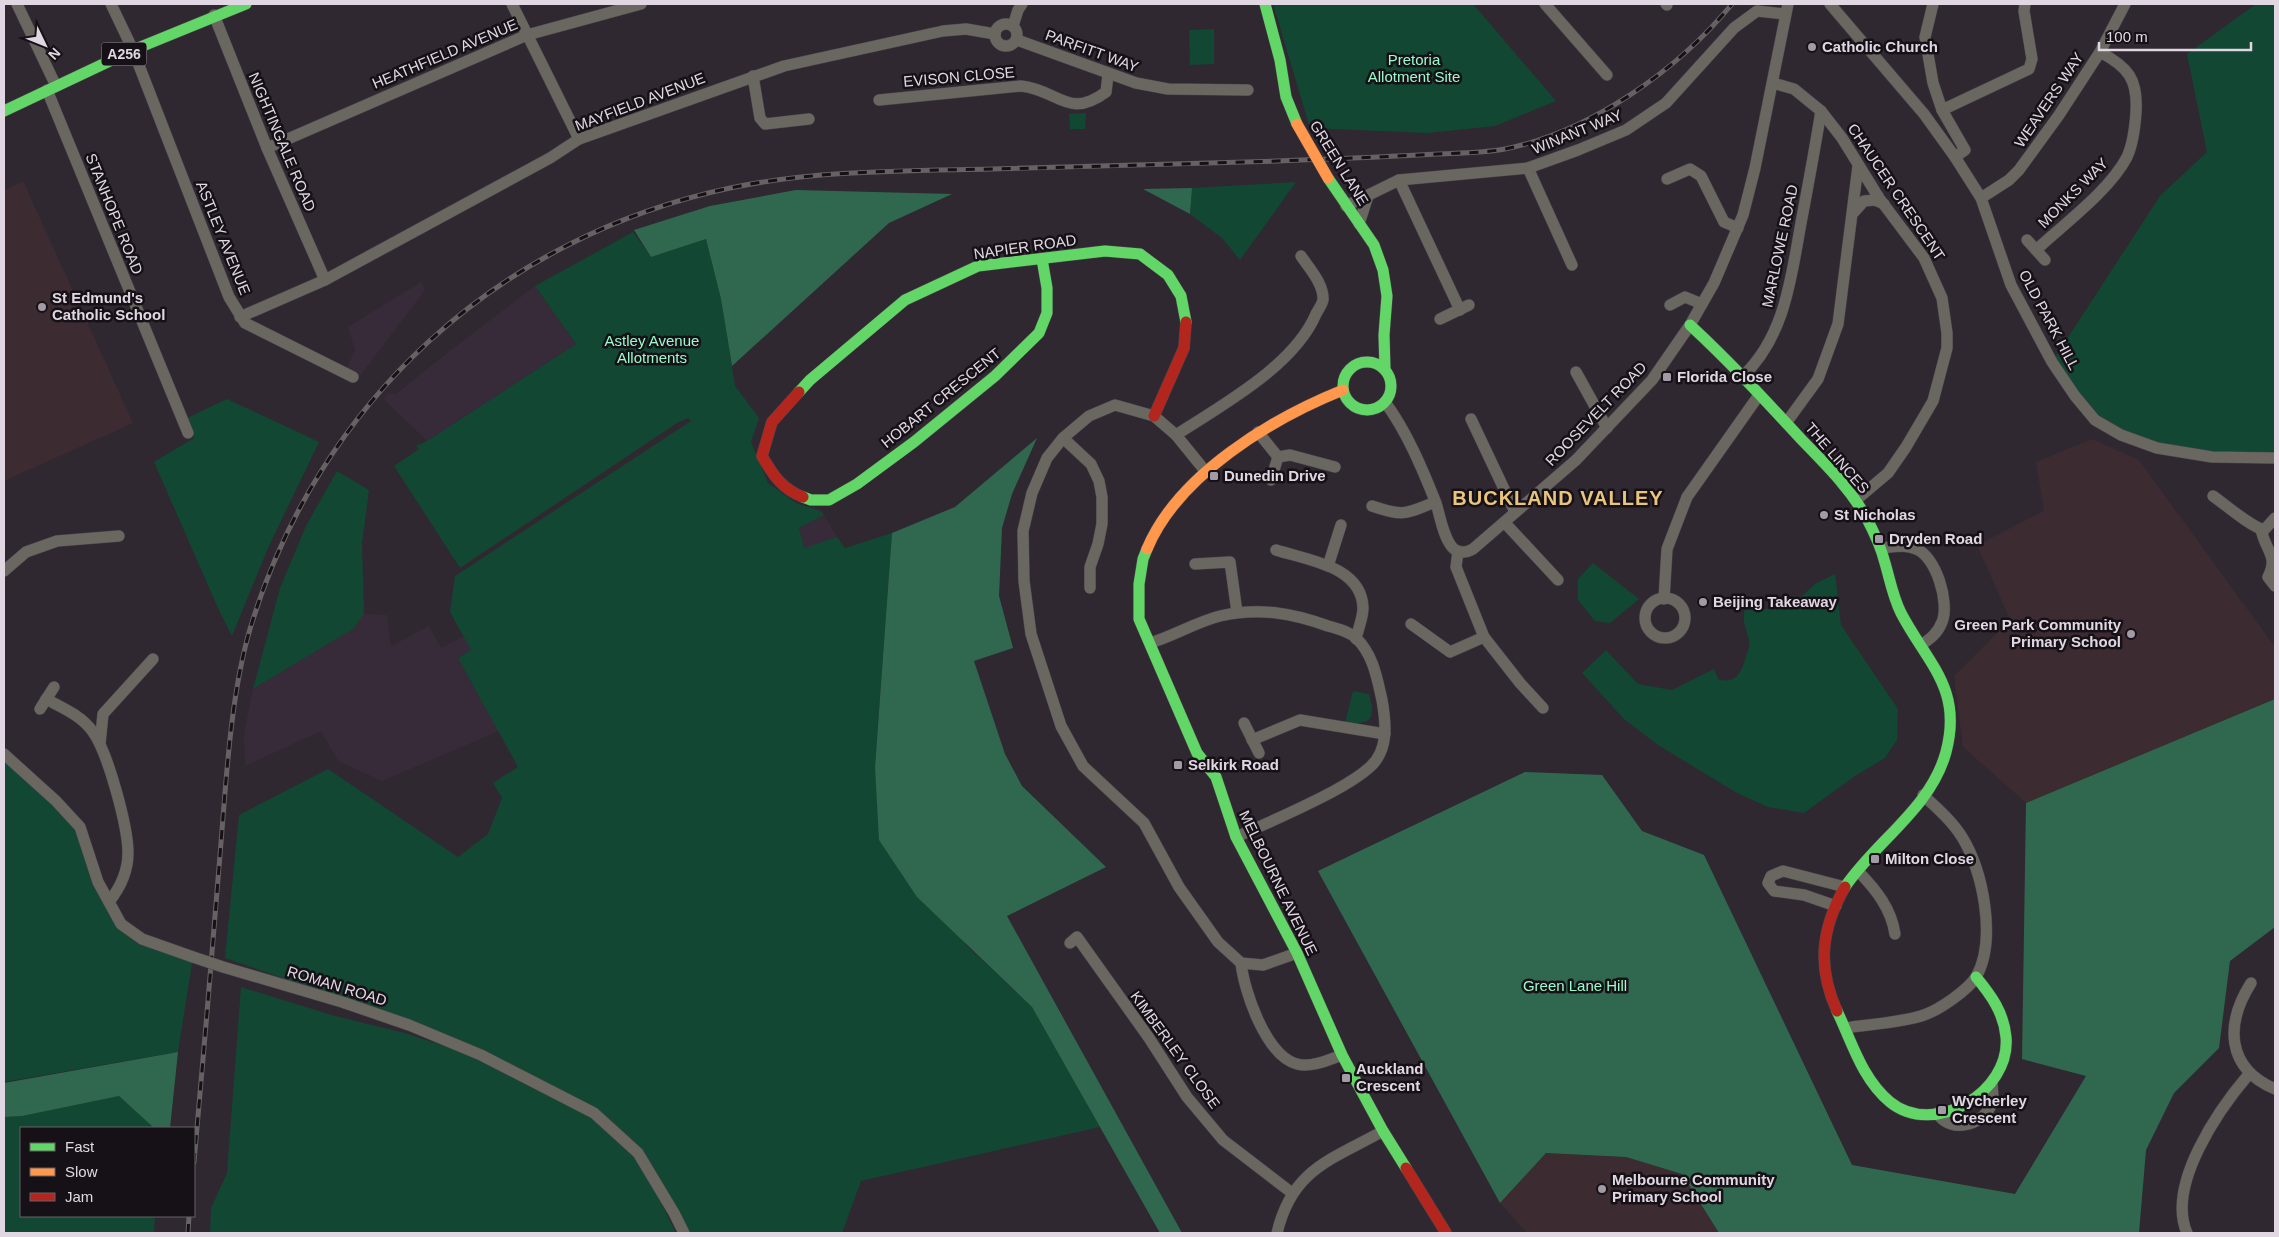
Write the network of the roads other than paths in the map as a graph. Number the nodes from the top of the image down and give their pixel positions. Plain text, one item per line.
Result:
1 (17, 4) edge
2 (111, 4) edge
3 (246, 4) edge
4 (512, 4) edge
5 (641, 4) edge
6 (1022, 4) edge
7 (1265, 4) edge
8 (1545, 4) edge
9 (1830, 4) edge
10 (1933, 4) edge
11 (2025, 4) edge
12 (2125, 4) edge
13 (1787, 9) edge
14 (214, 16) junction
15 (1013, 26) junction
16 (995, 34) junction
17 (528, 35) junction
18 (1017, 40) junction
19 (133, 50) junction
20 (2100, 52) junction
21 (1108, 75) junction
22 (1607, 75) dead end
23 (753, 76) junction
24 (1773, 83) junction
25 (52, 88) junction
26 (1248, 90) dead end
27 (879, 100) dead end
28 (1942, 110) junction
29 (4, 111) edge
30 (1822, 111) junction
31 (809, 119) dead end
32 (579, 139) junction
33 (267, 148) junction
34 (1955, 157) junction
35 (1858, 166) junction
36 (1528, 168) junction
37 (1667, 179) dead end
38 (1399, 180) junction
39 (1368, 196) junction
40 (1981, 198) junction
41 (1884, 204) junction
42 (1346, 206) junction
43 (1853, 213) junction
44 (1359, 224) junction
45 (1738, 228) junction
46 (2027, 240) dead end
47 (2036, 250) junction
48 (1301, 256) dead end
49 (1042, 259) junction
50 (2045, 260) dead end
51 (1572, 264) dead end
52 (325, 280) junction
53 (1702, 304) junction
54 (1670, 305) dead end
55 (240, 317) junction
56 (1440, 319) dead end
57 (1690, 325) junction
58 (1384, 335) junction
59 (1369, 362) junction
60 (1385, 369) junction
61 (1576, 372) dead end
62 (353, 377) dead end
63 (1742, 377) junction
64 (1343, 390) junction
65 (1759, 395) junction
66 (1385, 402) junction
67 (1154, 416) junction
68 (1471, 419) dead end
69 (1786, 423) junction
70 (1606, 428) junction
71 (1258, 432) junction
72 (188, 433) dead end
73 (1176, 435) junction
74 (1064, 438) junction
75 (1278, 457) junction
76 (2275, 458) edge
77 (1335, 467) dead end
78 (1206, 472) junction
79 (1271, 480) dead end
80 (790, 492) joint
81 (2213, 496) dead end
82 (1856, 500) junction
83 (1435, 502) junction
84 (1372, 506) dead end
85 (1516, 512) junction
86 (2275, 518) edge
87 (1505, 523) junction
88 (1341, 525) dead end
89 (2261, 529) junction
90 (119, 536) dead end
91 (1881, 548) junction
92 (1276, 550) dead end
93 (1458, 551) junction
94 (1195, 564) dead end
95 (1328, 566) junction
96 (4, 571) edge
97 (1558, 580) dead end
98 (2275, 586) edge
99 (1090, 588) dead end
100 (1664, 598) dead end
101 (1237, 612) junction
102 (1411, 624) dead end
103 (1484, 637) junction
104 (1356, 639) junction
105 (1150, 643) junction
106 (1921, 645) junction
107 (153, 659) dead end
108 (54, 687) dead end
109 (1543, 708) dead end
110 (103, 714) junction
111 (76, 715) junction
112 (1244, 723) dead end
113 (1385, 734) junction
114 (1252, 740) junction
115 (100, 744) junction
116 (4, 754) edge
117 (1259, 754) dead end
118 (1923, 795) junction
119 (1236, 837) junction
120 (1859, 872) junction
121 (1845, 887) junction
122 (108, 902) junction
123 (1836, 906) junction
124 (1895, 934) dead end
125 (1070, 942) dead end
126 (1297, 953) junction
127 (1242, 963) junction
128 (1976, 977) junction
129 (2251, 983) dead end
130 (1845, 1028) junction
131 (1342, 1055) junction
132 (2249, 1074) junction
133 (1992, 1083) junction
134 (2275, 1089) edge
135 (1937, 1113) junction
136 (1384, 1131) junction
137 (1292, 1193) junction
138 (684, 1233) edge
139 (1277, 1233) edge
140 (1446, 1233) edge
141 (2187, 1233) edge

1 - 25 street, STANHOPE ROAD
2 - 19 street, ASTLEY AVENUE
3 - 14 street, A256
4 - 17 street
5 - 17 street, HEATHFIELD AVENUE
6 - 15 street
7 - 42 street, GREEN LANE, bridge
8 - 22 street
9 - 34 street, OLD PARK HILL
10 - 28 street
11 - 28 street
12 - 20 street, WEAVERS WAY
13 - 24 street, ROOSEVELT ROAD
13 - 36 street, WINANT WAY
14 - 19 street, A256
14 - 33 street, NIGHTINGALE ROAD
15 - 16 street
15 - 18 street
16 - 18 street, MAYFIELD AVENUE
16 - 23 street, MAYFIELD AVENUE
17 - 32 street
17 - 33 street, HEATHFIELD AVENUE
18 - 21 street, PARFITT WAY
19 - 25 street, A256
19 - 55 street, ASTLEY AVENUE
20 - 40 street, WEAVERS WAY
20 - 47 street, MONKS WAY
21 - 26 street, PARFITT WAY
21 - 27 street, EVISON CLOSE
23 - 31 street
23 - 32 street, MAYFIELD AVENUE
24 - 30 street, CHAUCER CRESCENT
24 - 45 street, ROOSEVELT ROAD
25 - 29 street, A256
25 - 72 street, STANHOPE ROAD
28 - 34 street
30 - 35 street, CHAUCER CRESCENT
30 - 63 street, MARLOWE ROAD
32 - 52 street, MAYFIELD AVENUE
33 - 52 street, NIGHTINGALE ROAD
34 - 40 street, OLD PARK HILL
35 - 41 street, CHAUCER CRESCENT
35 - 43 street
36 - 38 street, WINANT WAY
36 - 51 street
37 - 45 street
38 - 39 street, WINANT WAY
38 - 56 street
39 - 42 street, WINANT WAY
39 - 44 street
40 - 76 street, OLD PARK HILL
41 - 43 street
41 - 82 street, CHAUCER CRESCENT
42 - 44 street, GREEN LANE
43 - 69 street
44 - 58 street, GREEN LANE
45 - 53 street, ROOSEVELT ROAD
46 - 47 street, MONKS WAY
47 - 50 street, MONKS WAY
48 - 73 street
49 - 67 street, NAPIER ROAD
49 - 80 street, HOBART CRESCENT
49 - 80 street, NAPIER ROAD
52 - 55 street, MAYFIELD AVENUE
53 - 54 street
53 - 57 street, ROOSEVELT ROAD
55 - 62 street, ASTLEY AVENUE
57 - 63 street, THE LINCES
57 - 70 street, ROOSEVELT ROAD
58 - 59 street, GREEN LANE
58 - 60 street, GREEN LANE
59 - 60 street
59 - 64 street
60 - 66 street
61 - 70 street
63 - 65 street, THE LINCES
64 - 66 street
64 - 71 street, MELBOURNE AVENUE
65 - 69 street, THE LINCES
65 - 100 street
66 - 83 street
67 - 73 street
67 - 74 street
68 - 85 street
69 - 82 street, THE LINCES
70 - 85 street, ROOSEVELT ROAD
71 - 75 street
71 - 78 street, MELBOURNE AVENUE
73 - 78 street
74 - 99 street
74 - 127 street
75 - 77 street
75 - 79 street
78 - 105 street, MELBOURNE AVENUE
81 - 89 street
82 - 91 street, THE LINCES
83 - 84 street
83 - 93 street
85 - 87 street, ROOSEVELT ROAD
86 - 89 street
87 - 93 street, ROOSEVELT ROAD
87 - 97 street
88 - 95 street
89 - 98 street
90 - 96 street
91 - 106 street, THE LINCES
91 - 106 street
92 - 95 street
93 - 103 street
94 - 101 street
95 - 104 street
101 - 104 street
101 - 105 street
102 - 103 street
103 - 109 street
104 - 113 street
105 - 119 street, MELBOURNE AVENUE
106 - 118 street, THE LINCES
107 - 110 street
108 - 111 street
110 - 111 street
110 - 115 street
111 - 115 street
112 - 114 street
113 - 114 street
113 - 119 street
114 - 117 street
115 - 122 street
116 - 122 street, ROMAN ROAD
118 - 120 street, THE LINCES
118 - 128 street
119 - 126 street, MELBOURNE AVENUE
120 - 121 street, THE LINCES
120 - 124 street
121 - 123 street, THE LINCES
121 - 123 street
122 - 138 street, ROMAN ROAD, bridge
123 - 130 street, THE LINCES
125 - 137 street, KIMBERLEY CLOSE
126 - 127 street
126 - 131 street, MELBOURNE AVENUE
127 - 131 street
128 - 130 street
128 - 133 street
129 - 132 street
130 - 135 street, THE LINCES
131 - 136 street, MELBOURNE AVENUE
132 - 134 street
132 - 141 street
133 - 135 street
133 - 135 street
136 - 137 street
136 - 140 street, MELBOURNE AVENUE
137 - 139 street

